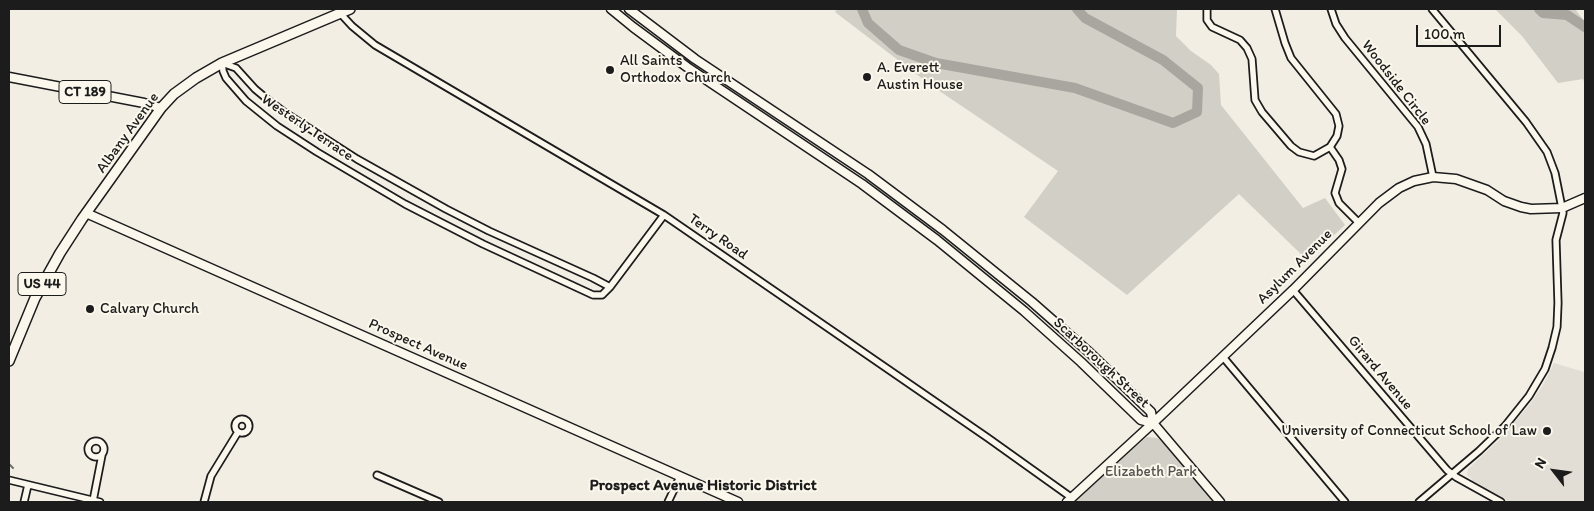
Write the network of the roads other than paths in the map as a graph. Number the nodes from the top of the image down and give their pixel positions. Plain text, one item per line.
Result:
1 (350, 9) edge
2 (611, 9) edge
3 (629, 9) edge
4 (1207, 9) edge
5 (1275, 9) edge
6 (1331, 9) edge
7 (1432, 9) edge
8 (340, 13) junction
9 (640, 18) junction
10 (633, 27) junction
11 (695, 58) junction
12 (222, 63) junction
13 (688, 67) junction
14 (9, 77) edge
15 (161, 108) junction
16 (782, 116) junction
17 (776, 125) junction
18 (1330, 147) junction
19 (868, 174) junction
20 (1432, 177) junction
21 (862, 184) junction
22 (1585, 198) edge
23 (1562, 208) junction
24 (86, 213) junction
25 (664, 215) junction
26 (1359, 224) junction
27 (943, 230) junction
28 (936, 240) junction
29 (610, 287) junction
30 (1293, 290) junction
31 (1032, 302) junction
32 (1024, 311) junction
33 (1090, 353) junction
34 (1223, 356) junction
35 (9, 361) edge
36 (1082, 362) junction
37 (1153, 423) junction
38 (238, 432) dead end
39 (102, 454) dead end
40 (1452, 474) junction
41 (377, 475) dead end
42 (680, 477) junction
43 (9, 480) edge
44 (28, 485) junction
45 (1070, 500) edge
46 (93, 501) junction
47 (24, 502) edge
48 (100, 502) edge
49 (204, 502) edge
50 (439, 502) edge
51 (668, 502) edge
52 (738, 502) edge
53 (1220, 502) edge
54 (1345, 502) edge
55 (1419, 502) edge
56 (1501, 502) edge

1 - 8 highway, Albany Avenue / US 44
2 - 10 main road, Scarborough Street
3 - 9 main road, Scarborough Street
4 - 18 street
5 - 18 street
6 - 20 street, Woodside Circle
7 - 23 street
8 - 12 highway, Albany Avenue / US 44
8 - 25 street, Terry Road
9 - 10 main road
9 - 11 main road, Scarborough Street
10 - 13 main road, Scarborough Street
11 - 13 main road
11 - 16 main road, Scarborough Street
12 - 15 highway, Albany Avenue / US 44
12 - 29 street, Westerly Terrace
12 - 29 street, Westerly Terrace
13 - 17 main road, Scarborough Street
14 - 15 main road, CT 189
15 - 24 highway, Albany Avenue / US 44
16 - 17 main road
16 - 19 main road, Scarborough Street
17 - 21 main road, Scarborough Street
18 - 26 street
19 - 21 main road
19 - 27 main road, Scarborough Street
20 - 23 main road, Asylum Avenue
20 - 26 main road, Asylum Avenue
21 - 28 main road, Scarborough Street
22 - 23 main road, Asylum Avenue
23 - 40 street
24 - 35 highway, Albany Avenue / US 44
24 - 42 main road, Prospect Avenue
25 - 29 street
25 - 45 street, Terry Road
26 - 30 main road, Asylum Avenue
27 - 28 main road
27 - 31 main road, Scarborough Street
28 - 32 main road, Scarborough Street
30 - 34 main road, Asylum Avenue
30 - 40 street, Girard Avenue
31 - 32 main road
31 - 33 main road, Scarborough Street
32 - 36 main road, Scarborough Street
33 - 36 main road
33 - 37 main road, Scarborough Street
34 - 37 main road, Asylum Avenue
34 - 54 street
36 - 37 main road, Scarborough Street
37 - 45 main road, Asylum Avenue
37 - 53 main road
38 - 49 street
39 - 46 street
40 - 55 street
40 - 56 street, Girard Avenue
41 - 50 street
42 - 51 street
42 - 52 main road, Prospect Avenue
43 - 44 street
44 - 46 street
44 - 47 street
46 - 48 street

